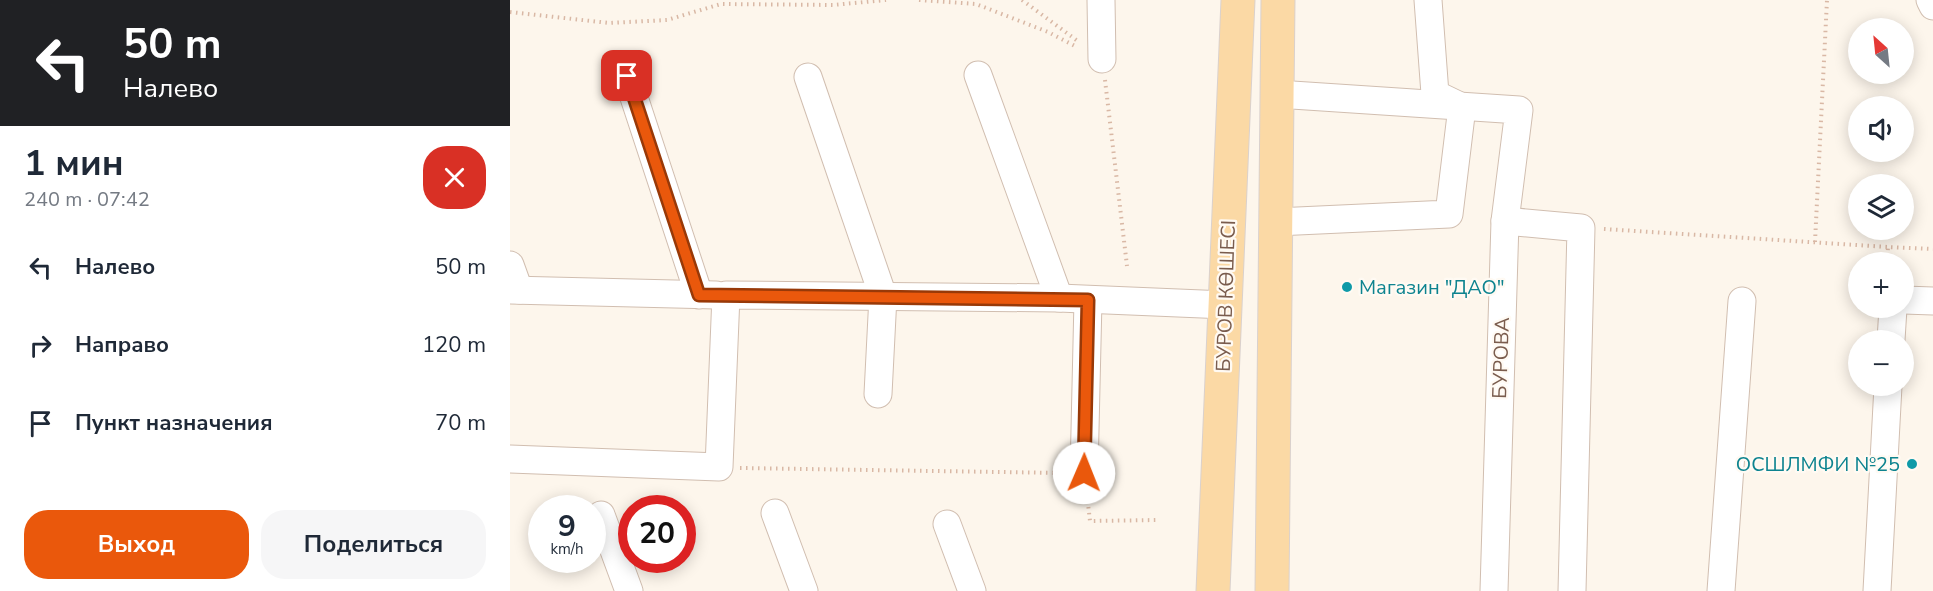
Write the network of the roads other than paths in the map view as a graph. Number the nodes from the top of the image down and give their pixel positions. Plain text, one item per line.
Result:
1 (1101, 0) edge
2 (1238, 0) edge
3 (1278, 0) edge
4 (1428, 0) edge
5 (1930, 0) edge
6 (1933, 6) edge
7 (1102, 59) road end
8 (978, 75) dead end
9 (627, 76) dead end
10 (808, 77) dead end
11 (1277, 94) junction
12 (1462, 106) junction
13 (1505, 221) junction
14 (1276, 222) junction
15 (510, 265) edge
16 (514, 290) edge
17 (699, 295) junction
18 (726, 295) junction
19 (883, 296) junction
20 (1059, 298) junction
21 (1088, 300) junction
22 (1914, 300) edge
23 (1742, 301) dead end
24 (1933, 301) edge
25 (1226, 305) junction
26 (878, 394) dead end
27 (1887, 396) edge
28 (510, 459) edge
29 (1084, 473) road end
30 (775, 513) dead end
31 (946, 524) dead end
32 (606, 528) edge
33 (630, 591) edge
34 (804, 591) edge
35 (972, 591) edge
36 (1213, 591) edge
37 (1272, 591) edge
38 (1494, 591) edge
39 (1572, 591) edge
40 (1721, 591) edge
41 (1877, 591) edge

1 - 7 street
2 - 25 main road, БУРОВ КӨШЕСІ
3 - 11 main road
4 - 12 street, БУРОВА
5 - 6 street
8 - 20 street
9 - 17 street
10 - 19 street
11 - 12 street, БУРОВА
11 - 14 main road
12 - 13 street, БУРОВА
12 - 14 street
13 - 38 street, БУРОВА
13 - 39 street
14 - 37 main road
15 - 16 street
16 - 17 street
17 - 18 street
18 - 19 street
18 - 28 street
19 - 20 street
19 - 26 street
20 - 21 street
21 - 25 street
21 - 29 street
22 - 24 street
23 - 40 street
25 - 36 main road, БУРОВ КӨШЕСІ
27 - 41 street
30 - 34 street
31 - 35 street
32 - 33 street

